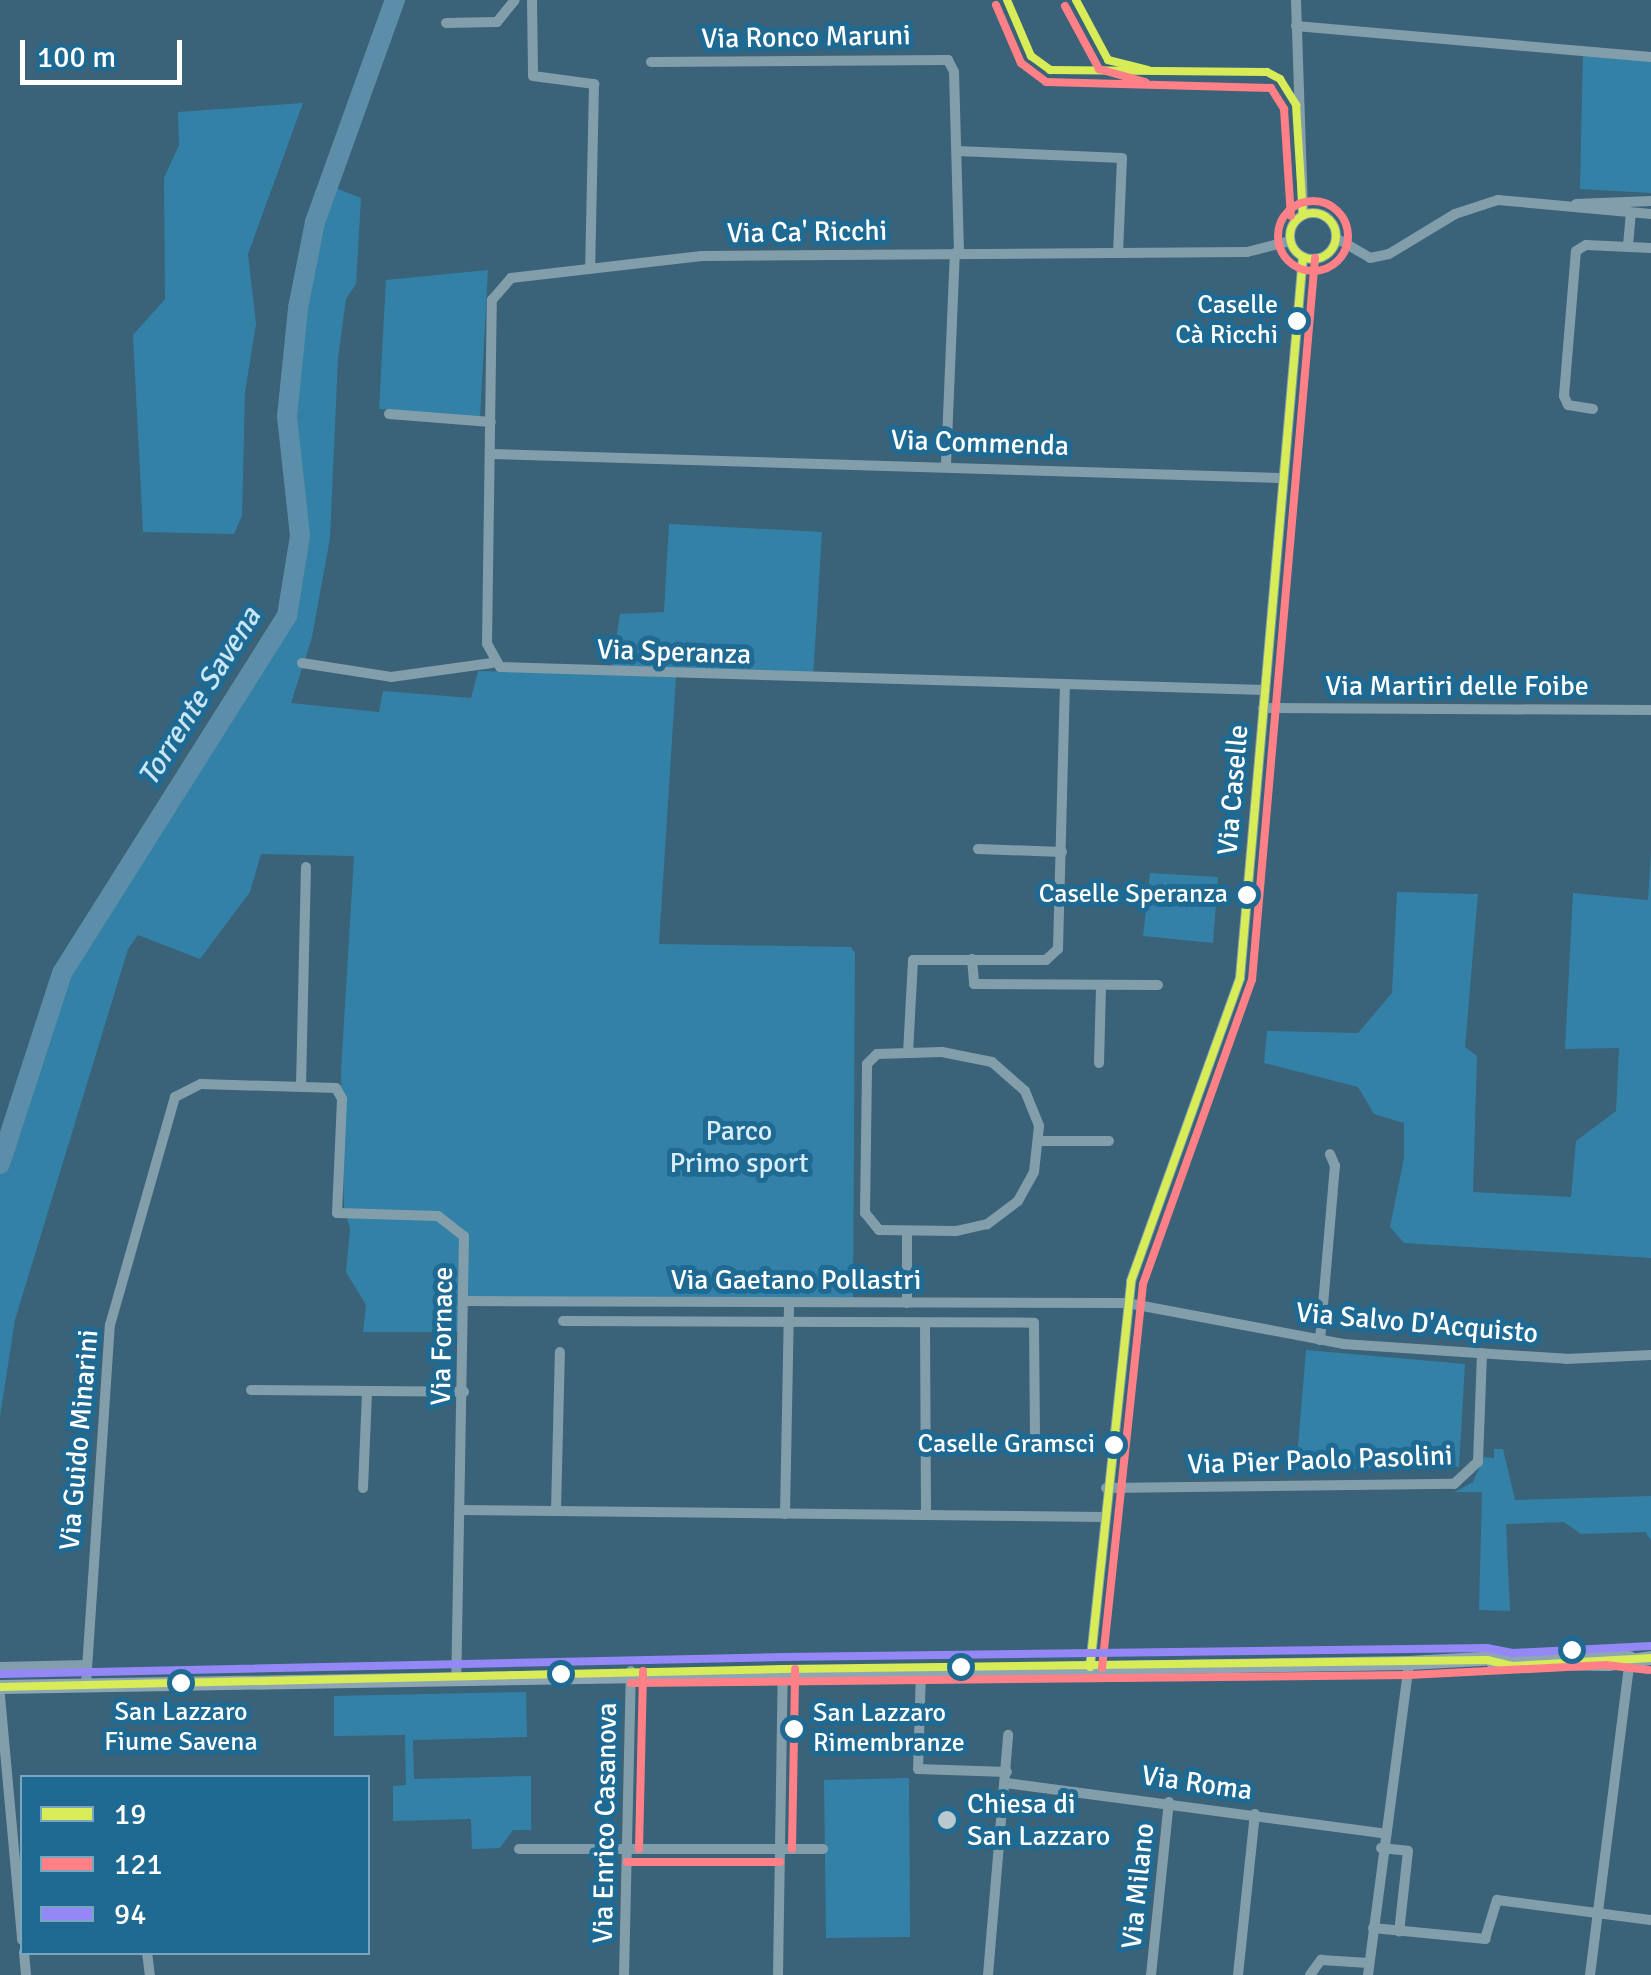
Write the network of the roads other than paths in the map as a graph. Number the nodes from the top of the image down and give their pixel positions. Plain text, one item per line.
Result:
1 (516, 0) edge
2 (532, 0) edge
3 (1296, 0) edge
4 (446, 23) dead end
5 (1296, 26) junction
6 (1651, 58) edge
7 (651, 62) dead end
8 (957, 151) junction
9 (1651, 201) edge
10 (1576, 204) junction
11 (1631, 214) junction
12 (1651, 214) edge
13 (1303, 215) junction
14 (1336, 238) junction
15 (1290, 241) junction
16 (1628, 246) junction
17 (1651, 248) edge
18 (1118, 252) junction
19 (1354, 252) junction
20 (957, 253) junction
21 (1324, 255) junction
22 (1303, 257) junction
23 (590, 269) junction
24 (1593, 409) dead end
25 (388, 414) dead end
26 (491, 422) junction
27 (491, 454) junction
28 (946, 464) junction
29 (1281, 478) junction
30 (302, 663) dead end
31 (492, 663) junction
32 (1064, 685) junction
33 (1264, 690) junction
34 (1262, 708) junction
35 (1651, 710) edge
36 (978, 849) dead end
37 (1062, 852) junction
38 (306, 867) dead end
39 (972, 959) junction
40 (1101, 985) junction
41 (1158, 985) dead end
42 (908, 1053) junction
43 (1099, 1063) dead end
44 (301, 1086) junction
45 (180, 1090) joint
46 (1109, 1141) dead end
47 (1041, 1142) junction
48 (1330, 1154) dead end
49 (907, 1232) junction
50 (464, 1301) junction
51 (789, 1302) junction
52 (907, 1303) junction
53 (1127, 1303) junction
54 (563, 1321) dead end
55 (788, 1322) junction
56 (925, 1323) junction
57 (1320, 1340) junction
58 (560, 1352) dead end
59 (1482, 1353) junction
60 (1650, 1356) edge
61 (251, 1390) dead end
62 (367, 1391) junction
63 (464, 1392) junction
64 (925, 1447) junction
65 (363, 1488) dead end
66 (1106, 1488) junction
67 (460, 1510) junction
68 (556, 1511) junction
69 (785, 1514) junction
70 (926, 1515) junction
71 (1104, 1517) junction
72 (1630, 1658) junction
73 (1651, 1658) edge
74 (1409, 1663) junction
75 (87, 1665) junction
76 (1090, 1667) junction
77 (0, 1668) edge
78 (783, 1669) junction
79 (921, 1670) junction
80 (631, 1671) junction
81 (456, 1676) junction
82 (86, 1684) junction
83 (0, 1687) edge
84 (0, 1696) edge
85 (1008, 1734) dead end
86 (1006, 1777) junction
87 (1169, 1802) junction
88 (1256, 1814) junction
89 (1382, 1833) junction
90 (780, 1848) junction
91 (1381, 1848) junction
92 (519, 1849) dead end
93 (627, 1850) junction
94 (823, 1850) dead end
95 (1598, 1913) junction
96 (20, 1918) edge
97 (1651, 1920) edge
98 (1373, 1928) junction
99 (1399, 1932) junction
100 (1368, 1969) edge
101 (624, 1975) edge
102 (778, 1975) edge
103 (988, 1975) edge
104 (1152, 1975) edge
105 (1238, 1975) edge
106 (1310, 1975) edge
107 (1590, 1975) edge

1 - 4 street
2 - 23 street
3 - 5 street
5 - 6 street
5 - 13 street
7 - 8 street, Via Ronco Maruni
8 - 18 street
8 - 20 street, Via Ronco Maruni
9 - 10 street
10 - 11 street
10 - 19 street
11 - 12 street
11 - 16 street
13 - 14 street
13 - 15 street
14 - 19 street
14 - 21 street
15 - 18 street, Via Ca' Ricchi
15 - 22 street
16 - 17 street
16 - 24 street
18 - 20 street, Via Ca' Ricchi
19 - 21 street
20 - 23 street, Via Ca' Ricchi
20 - 28 street, Via Ronco Maruni
21 - 22 street
22 - 29 street, Via Caselle
23 - 26 street, Via Ca' Ricchi
25 - 26 street
26 - 27 street
27 - 28 street, Via Commenda
27 - 31 street
28 - 29 street, Via Commenda
29 - 33 street, Via Caselle
30 - 31 street, Via Speranza
31 - 32 street, Via Speranza
32 - 33 street, Via Speranza
32 - 37 street
33 - 34 street, Via Caselle
34 - 35 street, Via Martiri delle Foibe
34 - 53 street, Via Caselle
36 - 37 street
37 - 39 street
38 - 44 street
39 - 40 street
39 - 42 street
40 - 41 street
40 - 43 street
42 - 47 street
42 - 49 street
44 - 45 street, Via Fornace
44 - 50 street, Via Fornace
45 - 75 street, Via Guido Minarini
46 - 47 street
47 - 49 street
48 - 57 street
49 - 52 street
50 - 51 street, Via Gaetano Pollastri
50 - 63 street, Via Fornace
51 - 52 street, Via Gaetano Pollastri
51 - 55 street
52 - 53 street, Via Gaetano Pollastri
53 - 57 street, Via Salvo D'Acquisto
53 - 66 street, Via Caselle
54 - 55 street
55 - 56 street
55 - 69 street
56 - 64 street
56 - 64 street
57 - 59 street, Via Salvo D'Acquisto
58 - 68 street
59 - 60 street, Via Salvo D'Acquisto
59 - 66 street, Via Pier Paolo Pasolini
61 - 62 street
62 - 63 street
62 - 65 street
63 - 67 street, Via Fornace
64 - 70 street
66 - 71 street, Via Caselle
67 - 68 street
67 - 81 street, Via Fornace
68 - 69 street
69 - 70 street
70 - 71 street
71 - 76 street, Via Caselle
72 - 73 main road
72 - 74 main road
72 - 95 street
74 - 76 main road
74 - 89 street
75 - 77 street
75 - 82 street, Via Guido Minarini
76 - 79 main road
78 - 79 main road
78 - 80 main road
78 - 90 street
79 - 86 street, Via Roma
80 - 81 main road
80 - 93 street, Via Enrico Casanova
81 - 82 main road
82 - 83 main road
84 - 96 street
85 - 86 street
86 - 87 street, Via Roma
86 - 103 street
87 - 88 street, Via Roma
87 - 104 street, Via Milano
88 - 89 street, Via Roma
88 - 105 street
89 - 91 street
90 - 93 street
90 - 94 street
90 - 102 street
91 - 98 street
91 - 99 street
92 - 93 street
93 - 101 street, Via Enrico Casanova
95 - 97 street
95 - 99 street
95 - 107 street
98 - 99 street
98 - 100 street
100 - 106 street

